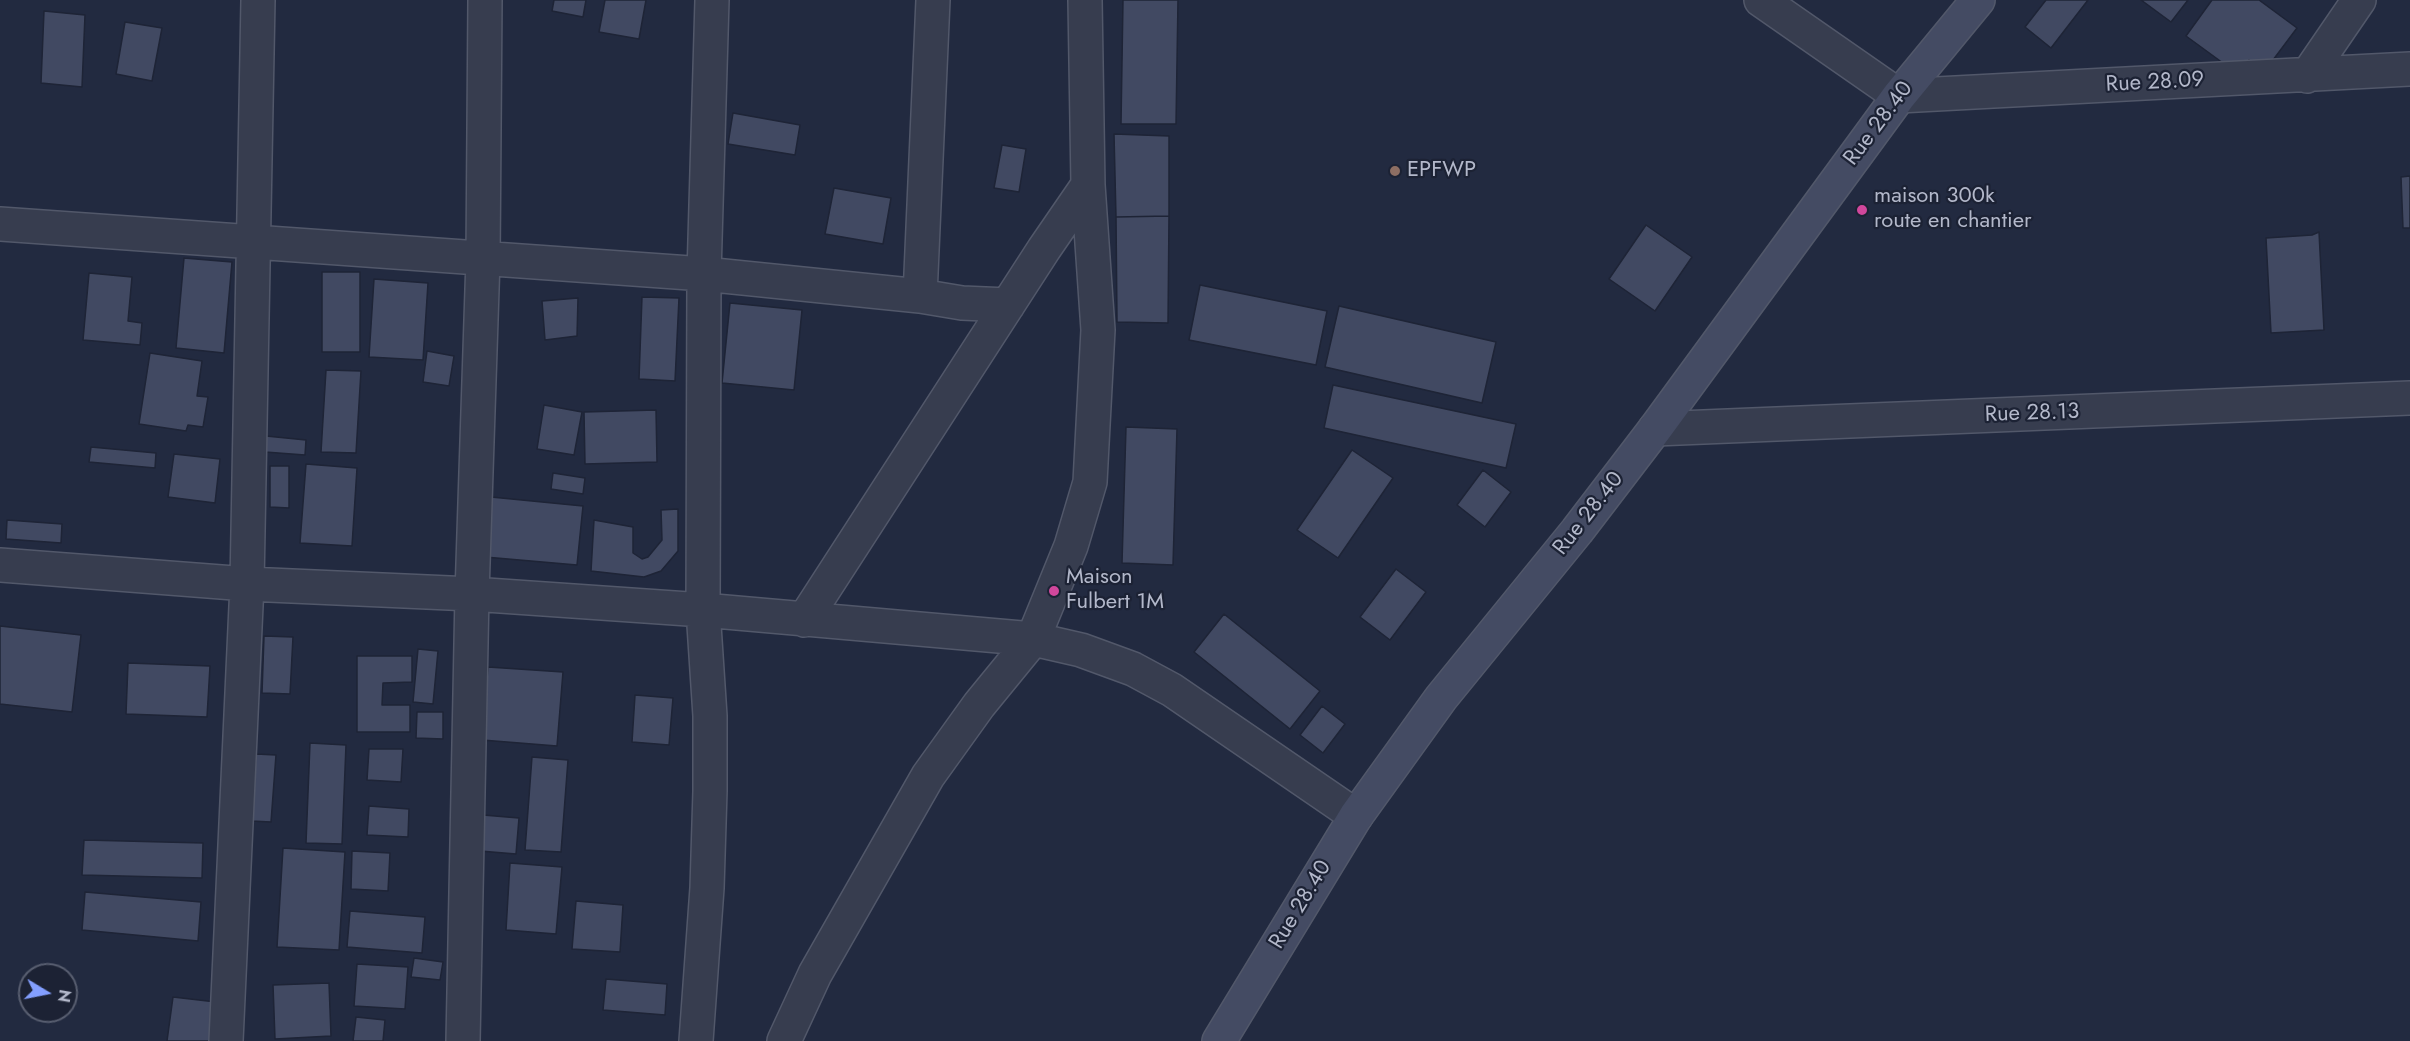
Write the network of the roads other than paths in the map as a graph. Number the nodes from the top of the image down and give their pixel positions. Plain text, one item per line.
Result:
1 (258, 0) edge
2 (485, 0) edge
3 (712, 0) edge
4 (933, 0) edge
5 (1085, 0) edge
6 (1761, 0) edge
7 (1978, 0) edge
8 (2359, 0) edge
9 (2410, 69) edge
10 (2307, 76) junction
11 (1899, 96) junction
12 (1088, 185) junction
13 (0, 224) edge
14 (253, 243) junction
15 (483, 259) junction
16 (704, 274) junction
17 (920, 296) junction
18 (1008, 305) junction
19 (2410, 398) edge
20 (1654, 429) junction
21 (0, 565) edge
22 (247, 584) junction
23 (472, 594) junction
24 (703, 610) junction
25 (804, 620) junction
26 (1033, 639) junction
27 (1356, 816) junction
28 (226, 1041) edge
29 (463, 1041) edge
30 (696, 1041) edge
31 (784, 1041) edge
32 (1219, 1041) edge

1 - 14 street
2 - 15 street
3 - 16 street
4 - 17 street
5 - 12 street
6 - 11 street
7 - 11 street, Rue 28.40
8 - 10 street
9 - 10 street, Rue 28.09
10 - 11 street, Rue 28.09
11 - 20 street, Rue 28.40
12 - 18 street
12 - 26 street
13 - 14 street
14 - 15 street
14 - 22 street
15 - 16 street
15 - 23 street
16 - 17 street
16 - 24 street
17 - 18 street
18 - 25 street
19 - 20 street, Rue 28.13
20 - 27 street, Rue 28.40
21 - 22 street
22 - 23 street
22 - 28 street
23 - 24 street
23 - 29 street
24 - 25 street
24 - 30 street
25 - 26 street
26 - 27 street
26 - 31 street
27 - 32 street, Rue 28.40

